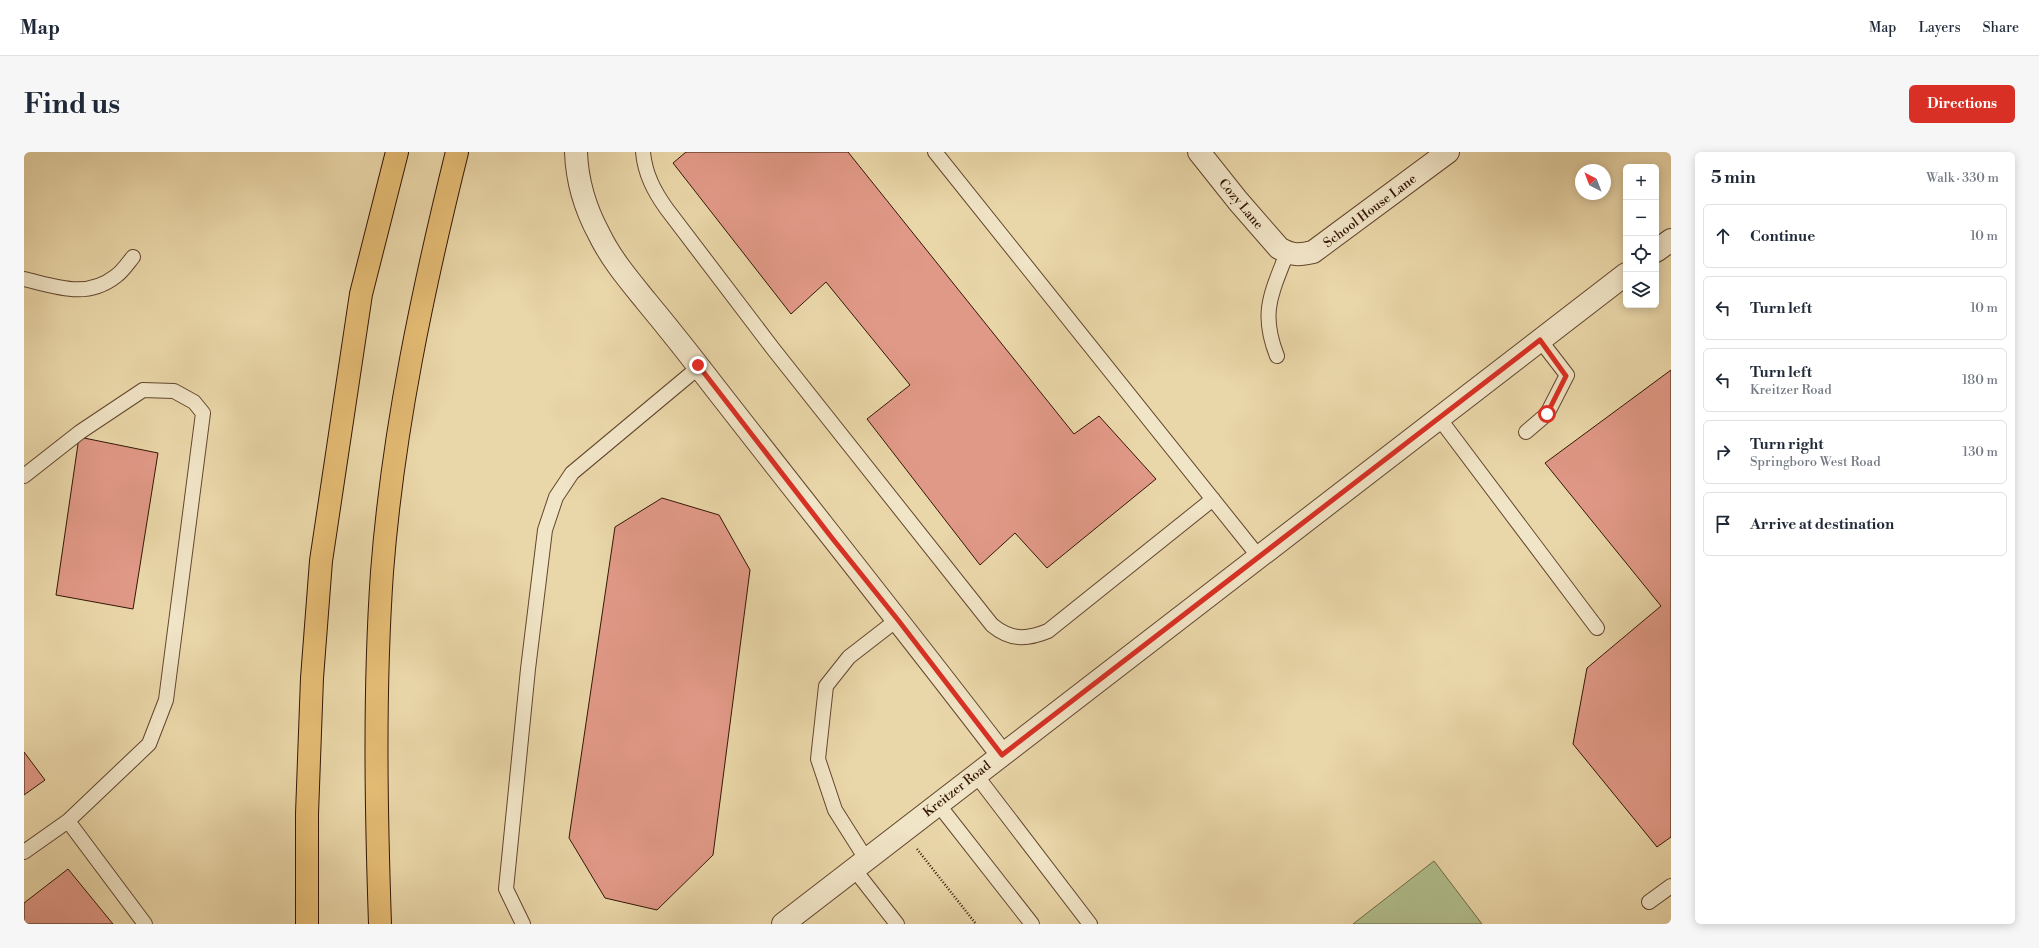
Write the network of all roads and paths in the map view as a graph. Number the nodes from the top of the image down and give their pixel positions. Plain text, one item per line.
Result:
1 (397, 152) edge
2 (457, 152) edge
3 (576, 152) edge
4 (643, 152) edge
5 (935, 152) edge
6 (1199, 152) edge
7 (1448, 152) edge
8 (1287, 253) junction
9 (133, 257) dead end
10 (1623, 276) edge
11 (24, 279) edge
12 (1540, 340) junction
13 (1277, 356) dead end
14 (699, 367) junction
15 (1439, 418) junction
16 (1526, 432) dead end
17 (24, 476) edge
18 (1213, 499) junction
19 (1259, 557) junction
20 (898, 620) junction
21 (1597, 628) dead end
22 (1002, 755) junction
23 (976, 775) junction
24 (938, 804) junction
25 (68, 821) junction
26 (903, 831) junction
27 (24, 852) edge
28 (860, 864) junction
29 (1671, 886) edge
30 (1649, 902) dead end
31 (145, 924) edge
32 (307, 924) edge
33 (380, 924) edge
34 (523, 924) edge
35 (783, 924) edge
36 (897, 924) edge
37 (976, 924) edge
38 (1032, 924) edge
39 (1090, 924) edge

1 - 32 highway
2 - 33 highway
3 - 14 street
4 - 18 lane
5 - 18 lane
6 - 8 street, Cozy Lane
7 - 8 street, School House Lane
8 - 13 lane
9 - 11 lane
10 - 12 street, Kreitzer Road
12 - 15 street, Kreitzer Road
12 - 16 lane
14 - 20 street
14 - 34 lane
15 - 19 street, Kreitzer Road
15 - 21 lane
17 - 25 lane
18 - 19 lane
19 - 22 street, Kreitzer Road
20 - 22 street
20 - 28 lane
22 - 23 street, Kreitzer Road
23 - 24 street, Kreitzer Road
23 - 39 lane
24 - 26 street, Kreitzer Road
24 - 38 lane
25 - 27 lane
25 - 31 lane
26 - 28 street, Kreitzer Road
26 - 37 path
28 - 35 street, Kreitzer Road
28 - 36 lane
29 - 30 lane

